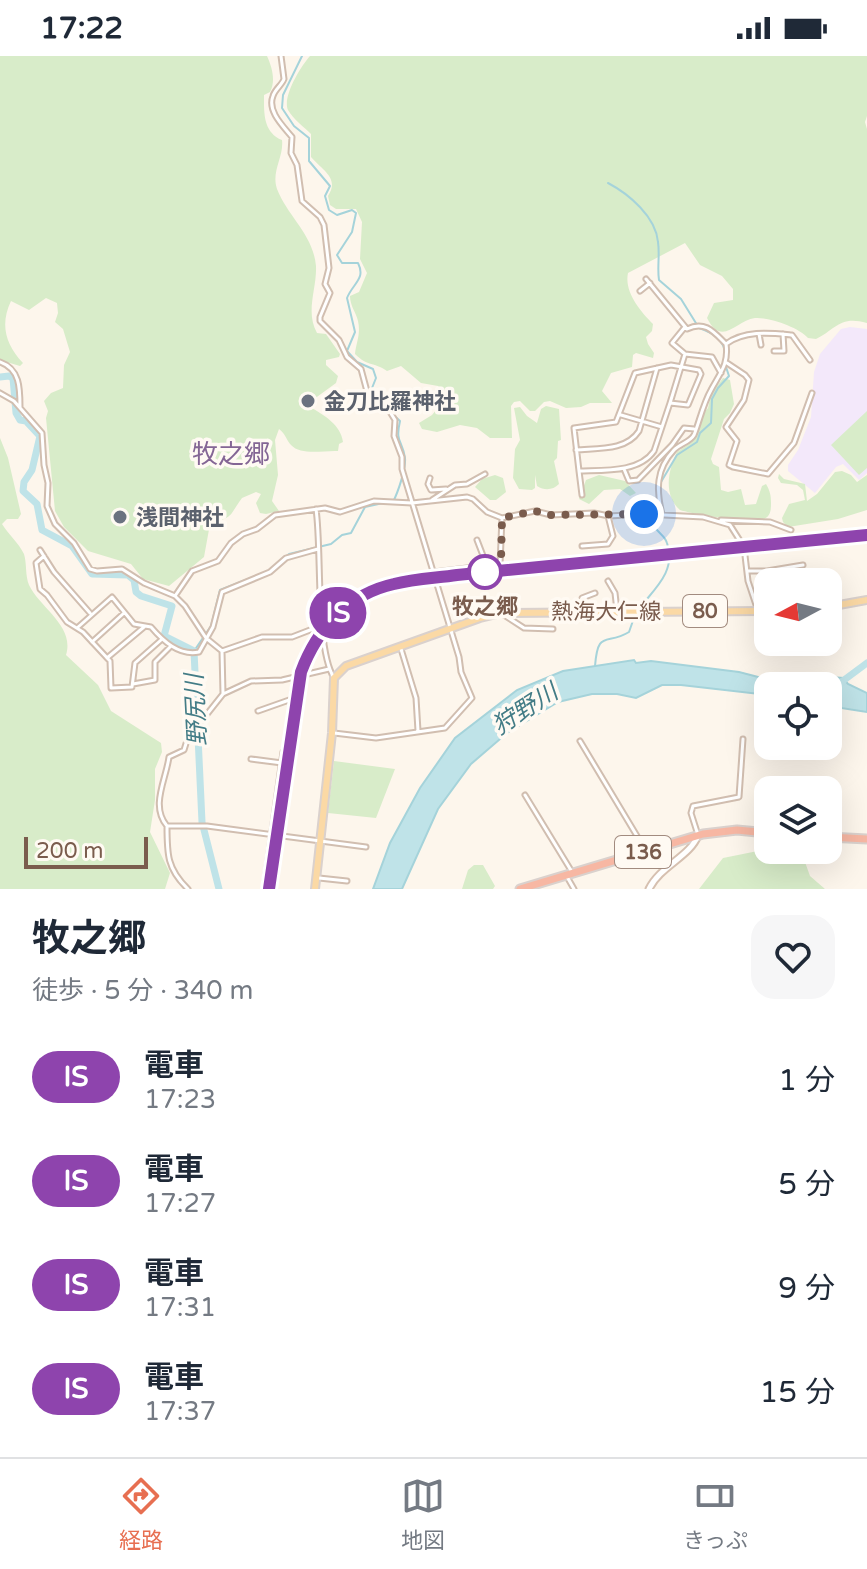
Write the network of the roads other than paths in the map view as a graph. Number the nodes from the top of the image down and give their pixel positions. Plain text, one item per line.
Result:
1 (281, 56) edge
2 (640, 291) dead end
3 (685, 327) junction
4 (759, 334) junction
5 (783, 334) junction
6 (726, 344) junction
7 (761, 345) dead end
8 (774, 351) dead end
9 (685, 354) junction
10 (810, 360) dead end
11 (0, 362) edge
12 (727, 363) junction
13 (680, 366) junction
14 (657, 368) junction
15 (721, 373) junction
16 (0, 393) edge
17 (812, 393) dead end
18 (670, 403) junction
19 (20, 407) junction
20 (621, 415) junction
21 (642, 421) junction
22 (662, 427) junction
23 (694, 429) junction
24 (576, 450) junction
25 (623, 467) junction
26 (579, 471) junction
27 (485, 474) dead end
28 (430, 478) dead end
29 (450, 489) junction
30 (582, 495) dead end
31 (432, 500) junction
32 (412, 503) junction
33 (316, 509) junction
34 (662, 514) junction
35 (608, 516) junction
36 (502, 518) junction
37 (717, 521) junction
38 (791, 530) dead end
39 (477, 540) dead end
40 (582, 546) dead end
41 (318, 547) junction
42 (40, 550) dead end
43 (44, 556) junction
44 (803, 565) dead end
45 (487, 566) junction
46 (747, 571) junction
47 (432, 572) junction
48 (473, 576) dead end
49 (435, 581) junction
50 (608, 581) dead end
51 (595, 593) dead end
52 (175, 596) junction
53 (754, 596) edge
54 (867, 600) edge
55 (842, 604) edge
56 (583, 611) junction
57 (617, 611) junction
58 (754, 611) edge
59 (124, 613) junction
60 (501, 613) junction
61 (91, 614) junction
62 (323, 625) junction
63 (145, 626) junction
64 (77, 628) junction
65 (451, 628) junction
66 (553, 629) dead end
67 (204, 636) junction
68 (161, 640) junction
69 (92, 642) junction
70 (171, 646) junction
71 (401, 646) junction
72 (222, 651) junction
73 (107, 658) junction
74 (329, 669) junction
75 (295, 678) junction
76 (334, 678) junction
77 (133, 684) junction
78 (223, 694) junction
79 (258, 711) dead end
80 (418, 731) junction
81 (332, 733) junction
82 (743, 739) dead end
83 (580, 741) dead end
84 (283, 752) dead end
85 (251, 759) dead end
86 (282, 763) junction
87 (525, 795) dead end
88 (167, 826) junction
89 (754, 832) edge
90 (698, 835) junction
91 (272, 836) junction
92 (842, 838) edge
93 (867, 839) edge
94 (320, 842) junction
95 (366, 847) dead end
96 (646, 851) junction
97 (568, 873) junction
98 (316, 878) junction
99 (347, 881) dead end
100 (188, 889) edge
101 (264, 889) edge
102 (315, 889) edge
103 (520, 889) edge
104 (574, 889) edge
105 (649, 889) edge

1 - 32 street
2 - 3 street
3 - 6 street
3 - 9 street
4 - 5 street
4 - 6 street
4 - 7 street
5 - 8 street
5 - 10 street
6 - 12 street
9 - 13 street
9 - 15 street
11 - 19 street
12 - 15 street
12 - 17 street
13 - 14 street
13 - 18 street
13 - 18 street
14 - 20 street
14 - 21 street
15 - 23 street
16 - 19 street
18 - 22 street
19 - 52 street
20 - 21 street
20 - 24 street
21 - 22 street
21 - 24 street
22 - 25 street
23 - 25 street
23 - 34 street
24 - 26 street
25 - 26 street
26 - 30 street
27 - 29 street
28 - 29 street
29 - 31 street
31 - 32 street
31 - 36 street
32 - 33 street
32 - 47 street
33 - 41 street
33 - 52 street
34 - 35 street
34 - 37 street
35 - 36 street
35 - 40 street
36 - 45 street
37 - 38 street
37 - 46 street
39 - 45 street
41 - 62 street
41 - 67 street
42 - 43 street
43 - 61 street
43 - 64 street
44 - 46 street
45 - 47 street
46 - 53 street
47 - 49 street
48 - 49 street
49 - 65 street
50 - 57 street
51 - 56 street
52 - 67 street
54 - 55 main road
56 - 57 main road, 熱海大仁線 / 80
56 - 60 main road, 熱海大仁線 / 80
57 - 58 main road, 熱海大仁線 / 80
59 - 61 street
59 - 63 street
59 - 69 street
60 - 65 main road, 熱海大仁線 / 80
60 - 66 street
61 - 64 street
62 - 72 street
62 - 74 street
63 - 68 street
63 - 73 street
64 - 69 street
65 - 71 main road, 熱海大仁線 / 80
65 - 80 street
67 - 70 street
67 - 72 street
68 - 70 street
68 - 77 street
69 - 73 street
70 - 77 street
71 - 76 main road, 熱海大仁線 / 80
71 - 80 street
72 - 78 street
73 - 77 street
74 - 75 street
74 - 76 street
75 - 78 street
75 - 79 street
76 - 81 main road
78 - 88 street
80 - 81 street
81 - 94 main road
82 - 90 street
83 - 96 street
84 - 86 street
85 - 86 street
86 - 91 street
87 - 97 street
88 - 91 street
88 - 100 street
89 - 90 highway, 136
90 - 96 highway, 136
90 - 105 main road
91 - 94 street
91 - 101 street
92 - 93 highway
94 - 95 street
94 - 98 main road
96 - 97 highway, 136
97 - 103 highway, 136
97 - 104 street
98 - 99 street
98 - 102 main road

